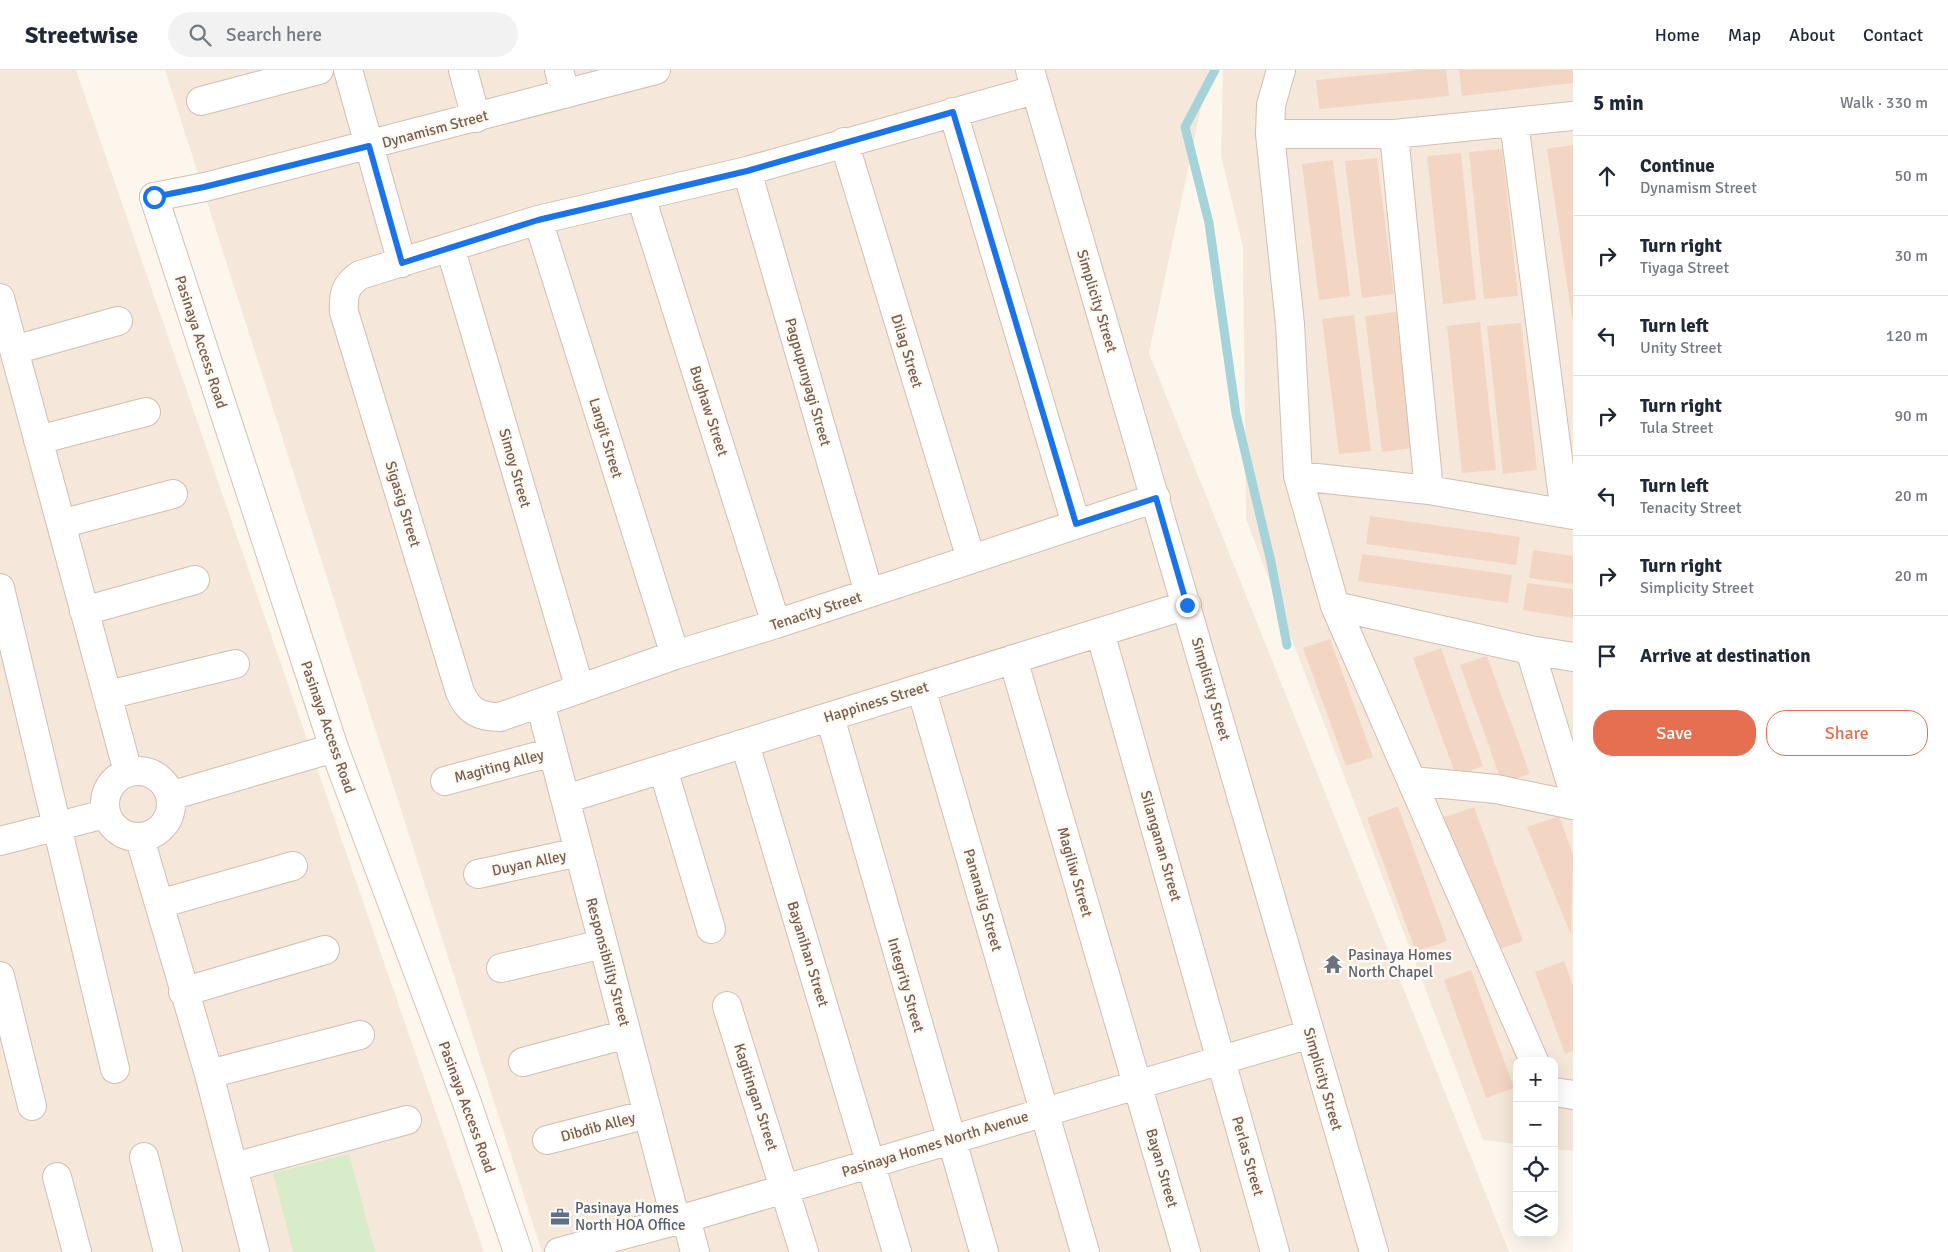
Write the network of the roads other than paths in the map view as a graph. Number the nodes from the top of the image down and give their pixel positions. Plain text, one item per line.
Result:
1 (319, 70) edge
2 (348, 70) edge
3 (463, 70) edge
4 (654, 70) edge
5 (1281, 70) edge
6 (1032, 80) edge
7 (562, 82) edge
8 (201, 102) dead end
9 (953, 112) junction
10 (1573, 116) edge
11 (476, 118) junction
12 (1514, 122) junction
13 (1270, 134) junction
14 (1394, 134) junction
15 (844, 142) junction
16 (369, 146) junction
17 (747, 171) junction
18 (154, 197) joint
19 (641, 197) junction
20 (538, 220) junction
21 (450, 247) junction
22 (402, 263) junction
23 (0, 298) edge
24 (118, 321) dead end
25 (14, 350) junction
26 (146, 412) dead end
27 (38, 440) junction
28 (1298, 476) junction
29 (1429, 490) junction
30 (173, 494) dead end
31 (1156, 498) junction
32 (1569, 514) edge
33 (61, 524) junction
34 (1076, 524) junction
35 (970, 559) junction
36 (195, 580) dead end
37 (0, 588) edge
38 (869, 593) junction
39 (1187, 605) junction
40 (1335, 606) junction
41 (84, 611) junction
42 (776, 624) junction
43 (1100, 632) junction
44 (1530, 650) junction
45 (675, 655) junction
46 (1573, 656) edge
47 (1013, 659) junction
48 (235, 664) dead end
49 (921, 688) junction
50 (580, 689) junction
51 (108, 695) junction
52 (540, 703) junction
53 (475, 713) joint
54 (830, 717) junction
55 (745, 744) junction
56 (334, 748) junction
57 (553, 752) junction
58 (663, 769) junction
59 (128, 772) junction
60 (445, 781) dead end
61 (1412, 781) junction
62 (1573, 790) edge
63 (170, 796) junction
64 (566, 799) junction
65 (1573, 805) edge
66 (105, 814) junction
67 (57, 826) junction
68 (140, 839) junction
69 (0, 841) edge
70 (579, 852) junction
71 (293, 866) dead end
72 (478, 874) dead end
73 (159, 904) junction
74 (711, 929) dead end
75 (604, 944) junction
76 (326, 950) dead end
77 (500, 968) dead end
78 (0, 976) edge
79 (183, 992) junction
80 (727, 1006) dead end
81 (627, 1034) junction
82 (1310, 1034) junction
83 (360, 1035) dead end
84 (1532, 1057) edge
85 (1221, 1060) junction
86 (523, 1062) dead end
87 (115, 1069) dead end
88 (209, 1074) junction
89 (1138, 1085) junction
90 (1558, 1093) edge
91 (1573, 1095) edge
92 (32, 1106) dead end
93 (1044, 1112) junction
94 (648, 1114) junction
95 (407, 1120) dead end
96 (547, 1140) dead end
97 (951, 1140) junction
98 (144, 1158) dead end
99 (871, 1163) junction
100 (234, 1167) junction
101 (57, 1176) dead end
102 (786, 1189) junction
103 (681, 1219) junction
104 (77, 1252) edge
105 (168, 1252) edge
106 (254, 1252) edge
107 (518, 1252) edge
108 (559, 1252) edge
109 (695, 1252) edge
110 (804, 1252) edge
111 (897, 1252) edge
112 (984, 1252) edge
113 (1085, 1252) edge
114 (1186, 1252) edge
115 (1275, 1252) edge
116 (1374, 1252) edge

1 - 8 street
2 - 16 street
3 - 11 street
4 - 7 street, Dynamism Street
5 - 13 street
6 - 9 street
6 - 31 street, Simplicity Street
7 - 11 street, Dynamism Street
9 - 15 street
9 - 34 street
10 - 12 street
11 - 16 street, Dynamism Street
12 - 14 street
12 - 32 street
13 - 14 street
13 - 28 street
14 - 29 street
15 - 17 street
15 - 35 street, Dilag Street
16 - 18 street, Dynamism Street
16 - 22 street
17 - 19 street
17 - 38 street, Pagpupunyagi Street
18 - 56 street, Pasinaya Access Road
19 - 20 street
19 - 42 street, Bughaw Street
20 - 21 street
20 - 45 street, Langit Street
21 - 22 street
21 - 50 street, Simoy Street
22 - 53 street, Sigasig Street
23 - 25 street
24 - 25 street
25 - 27 street
26 - 27 street
27 - 33 street
28 - 29 street
28 - 40 street
29 - 32 street
30 - 33 street
31 - 34 street, Tenacity Street
31 - 39 street, Simplicity Street
33 - 41 street
34 - 35 street, Tenacity Street
35 - 38 street, Tenacity Street
36 - 41 street
37 - 67 street
38 - 42 street, Tenacity Street
39 - 43 street, Happiness Street
39 - 82 street, Simplicity Street
40 - 44 street
40 - 61 street
41 - 51 street
42 - 45 street, Tenacity Street
43 - 47 street, Happiness Street
43 - 85 street, Silanganan Street
44 - 46 street
44 - 62 street
45 - 50 street, Tenacity Street
47 - 49 street, Happiness Street
47 - 89 street, Magiliw Street
48 - 51 street
49 - 54 street, Happiness Street
49 - 93 street, Pananalig Street
50 - 52 street, Tenacity Street
51 - 59 street
52 - 53 street, Tenacity Street
52 - 57 street, Responsibility Street
54 - 55 street, Happiness Street
54 - 97 street, Integrity Street
55 - 58 street, Happiness Street
55 - 99 street, Bayanihan Street
56 - 63 street
56 - 107 street, Pasinaya Access Road
57 - 60 street, Magiting Alley
57 - 64 street, Responsibility Street
58 - 64 street, Happiness Street
58 - 74 street
59 - 63 street
59 - 66 street
61 - 65 street
61 - 84 street
63 - 68 street
64 - 70 street, Responsibility Street
66 - 67 street
66 - 68 street
67 - 69 street
67 - 87 street
68 - 73 street
70 - 72 street, Duyan Alley
70 - 75 street, Responsibility Street
71 - 73 street
73 - 79 street
75 - 77 street
75 - 81 street, Responsibility Street
76 - 79 street
78 - 92 street
79 - 88 street
80 - 102 street, Kagitingan Street
81 - 86 street
81 - 94 street, Responsibility Street
82 - 85 street, Pasinaya Homes North Avenue
82 - 116 street, Simplicity Street
83 - 88 street
85 - 89 street, Pasinaya Homes North Avenue
85 - 115 street, Perlas Street
88 - 100 street
89 - 93 street, Pasinaya Homes North Avenue
89 - 114 street, Bayan Street
90 - 91 street
93 - 97 street, Pasinaya Homes North Avenue
93 - 113 street, Pananalig Street
94 - 96 street, Dibdib Alley
94 - 103 street, Responsibility Street
95 - 100 street
97 - 99 street, Pasinaya Homes North Avenue
97 - 112 street, Integrity Street
98 - 105 street
99 - 102 street, Pasinaya Homes North Avenue
99 - 111 street, Bayanihan Street
100 - 106 street
101 - 104 street
102 - 103 street, Pasinaya Homes North Avenue
102 - 110 street, Kagitingan Street
103 - 108 street, Pasinaya Homes North Avenue
103 - 109 street, Responsibility Street

